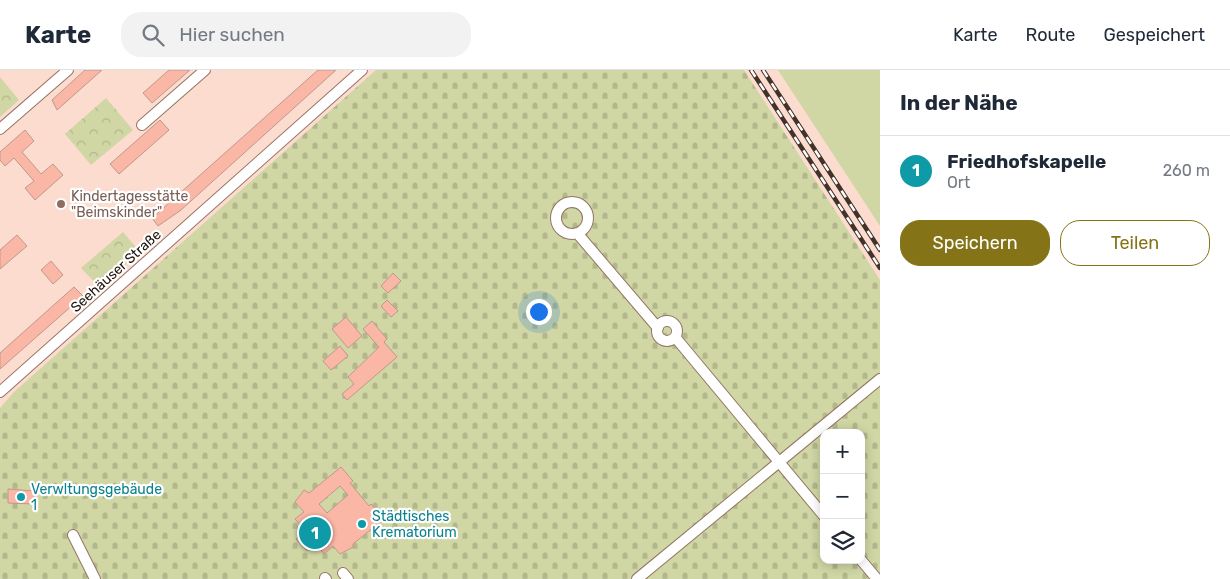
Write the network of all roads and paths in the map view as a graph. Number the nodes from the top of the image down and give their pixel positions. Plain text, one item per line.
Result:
1 (68, 70) edge
2 (204, 70) edge
3 (362, 70) edge
4 (142, 125) dead end
5 (0, 129) edge
6 (577, 233) dead end
7 (658, 328) junction
8 (675, 337) junction
9 (880, 379) edge
10 (0, 392) edge
11 (778, 462) junction
12 (820, 511) edge
13 (73, 535) dead end
14 (864, 564) edge
15 (95, 579) edge
16 (637, 579) edge
17 (877, 579) edge

1 - 5 street
2 - 4 street
3 - 10 street, Seehäuser Straße
6 - 7 street
7 - 8 street
7 - 8 street
8 - 11 street
9 - 11 street
11 - 12 street
11 - 16 street
13 - 15 street
14 - 17 street

